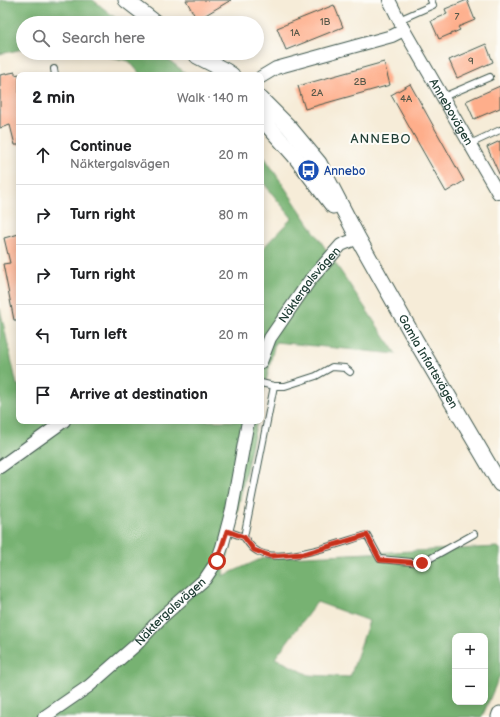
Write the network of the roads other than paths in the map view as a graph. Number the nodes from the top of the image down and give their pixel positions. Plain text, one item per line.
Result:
1 (126, 0) edge
2 (388, 0) edge
3 (431, 0) edge
4 (147, 16) edge
5 (402, 25) junction
6 (201, 60) edge
7 (206, 60) edge
8 (213, 72) edge
9 (228, 72) edge
10 (264, 75) edge
11 (490, 77) dead end
12 (443, 97) junction
13 (264, 102) edge
14 (264, 121) edge
15 (500, 130) edge
16 (470, 144) junction
17 (498, 193) dead end
18 (358, 238) junction
19 (264, 354) edge
20 (350, 372) dead end
21 (264, 384) edge
22 (274, 386) junction
23 (60, 424) edge
24 (247, 424) edge
25 (0, 467) edge
26 (500, 484) edge
27 (227, 531) junction
28 (474, 534) dead end
29 (244, 537) junction
30 (500, 714) edge
31 (44, 717) edge
32 (499, 717) edge

1 - 4 street
2 - 5 street, Annebovägen
3 - 5 lane
5 - 10 street
5 - 12 street, Annebovägen
6 - 8 street
7 - 9 street
11 - 12 lane
12 - 16 street, Annebovägen
13 - 18 street, Gamla Infartsvägen
14 - 18 street, Gamla Infartsvägen
15 - 16 lane
16 - 17 street, Annebovägen
18 - 19 street, Näktergalsvägen
18 - 26 street, Gamla Infartsvägen
20 - 22 lane
21 - 22 lane
22 - 29 lane
23 - 25 street
24 - 27 street, Näktergalsvägen
27 - 29 lane
27 - 31 street, Näktergalsvägen
28 - 29 lane
30 - 32 street

